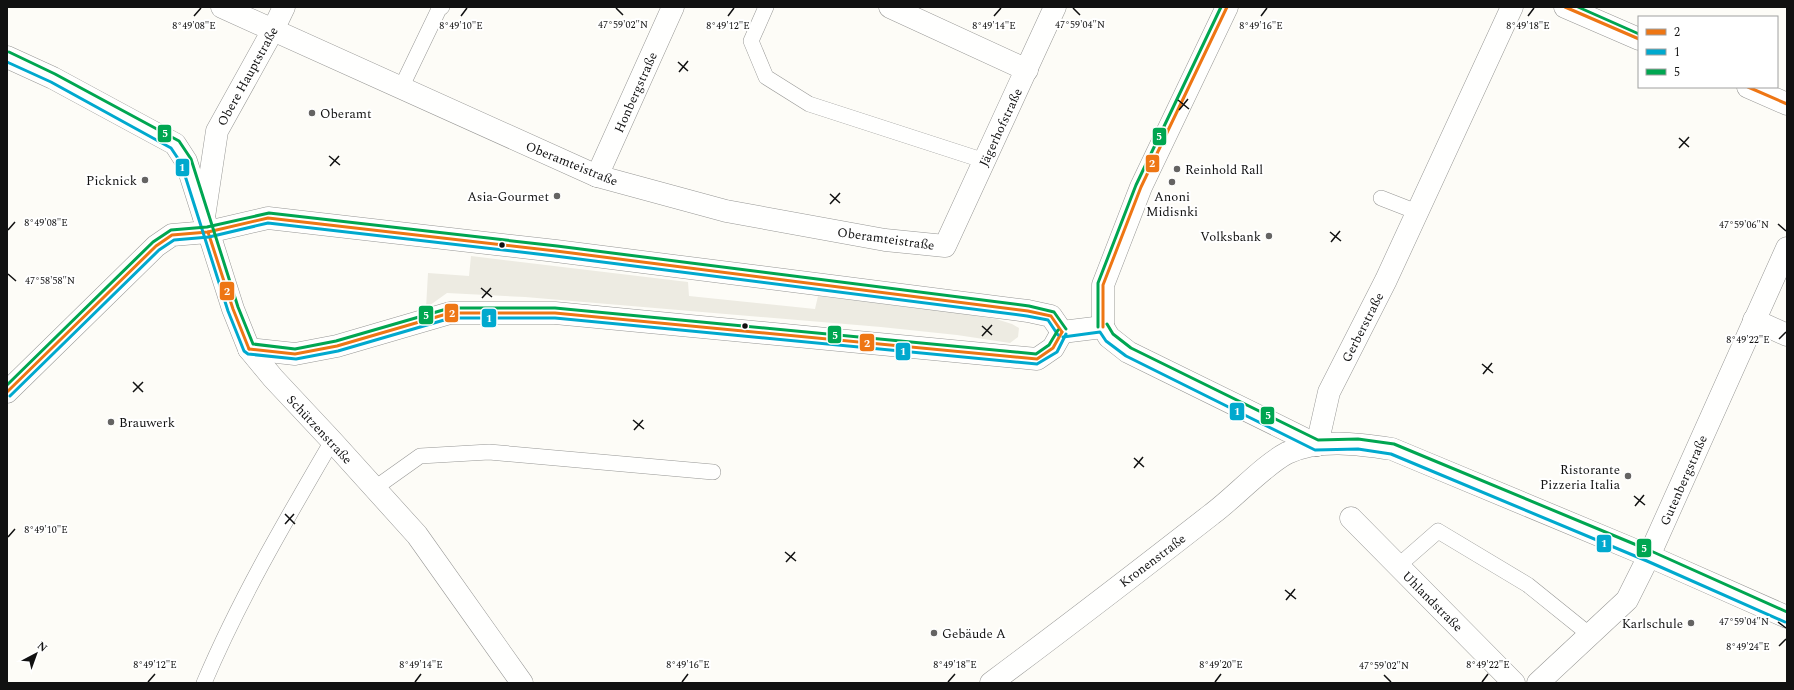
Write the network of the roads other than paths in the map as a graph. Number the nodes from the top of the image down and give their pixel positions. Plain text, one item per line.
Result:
1 (222, 7) edge
2 (284, 7) edge
3 (442, 7) edge
4 (673, 7) edge
5 (766, 7) edge
6 (890, 7) edge
7 (1055, 7) edge
8 (1227, 7) edge
9 (1512, 7) edge
10 (1565, 7) edge
11 (273, 30) junction
12 (1638, 39) edge
13 (7, 57) edge
14 (1026, 70) junction
15 (401, 88) junction
16 (1750, 88) edge
17 (1787, 104) edge
18 (984, 161) junction
19 (597, 176) junction
20 (1381, 198) dead end
21 (1417, 212) junction
22 (206, 224) junction
23 (945, 246) joint
24 (1787, 248) edge
25 (1754, 320) junction
26 (1103, 327) junction
27 (1062, 332) junction
28 (1787, 335) edge
29 (249, 349) junction
30 (7, 392) edge
31 (332, 441) junction
32 (1317, 445) junction
33 (713, 472) dead end
34 (375, 488) junction
35 (1351, 518) dead end
36 (1649, 556) junction
37 (1398, 566) junction
38 (1787, 618) edge
39 (1590, 636) junction
40 (204, 683) edge
41 (522, 683) edge
42 (992, 683) edge
43 (1514, 683) edge
44 (1538, 683) edge

1 - 11 street, Oberamteistraße
2 - 11 street, Obere Hauptstraße
3 - 15 lane
4 - 19 street, Honbergstraße
5 - 18 lane
6 - 14 street
7 - 14 street, Jägerhofstraße
8 - 26 street
9 - 21 street, Gerberstraße
10 - 12 street
11 - 15 street, Oberamteistraße
11 - 22 street, Obere Hauptstraße
13 - 22 street, Schützenstraße
14 - 18 street, Jägerhofstraße
15 - 19 street, Oberamteistraße
16 - 17 street
18 - 23 street, Jägerhofstraße
19 - 23 street, Oberamteistraße
20 - 21 lane
21 - 32 street, Gerberstraße
22 - 27 street
22 - 29 street, Schützenstraße
22 - 30 street
24 - 25 street, Gutenbergstraße
25 - 28 street
25 - 36 street, Gutenbergstraße
26 - 27 street
26 - 32 street
27 - 29 street
29 - 31 street, Schützenstraße
31 - 34 street, Schützenstraße
31 - 40 lane
32 - 36 street
32 - 42 street, Kronenstraße
33 - 34 lane
34 - 41 street, Schützenstraße
35 - 37 street, Uhlandstraße
36 - 38 street
36 - 39 street, Gutenbergstraße
37 - 39 lane
37 - 43 street, Uhlandstraße
39 - 44 street, Gutenbergstraße

